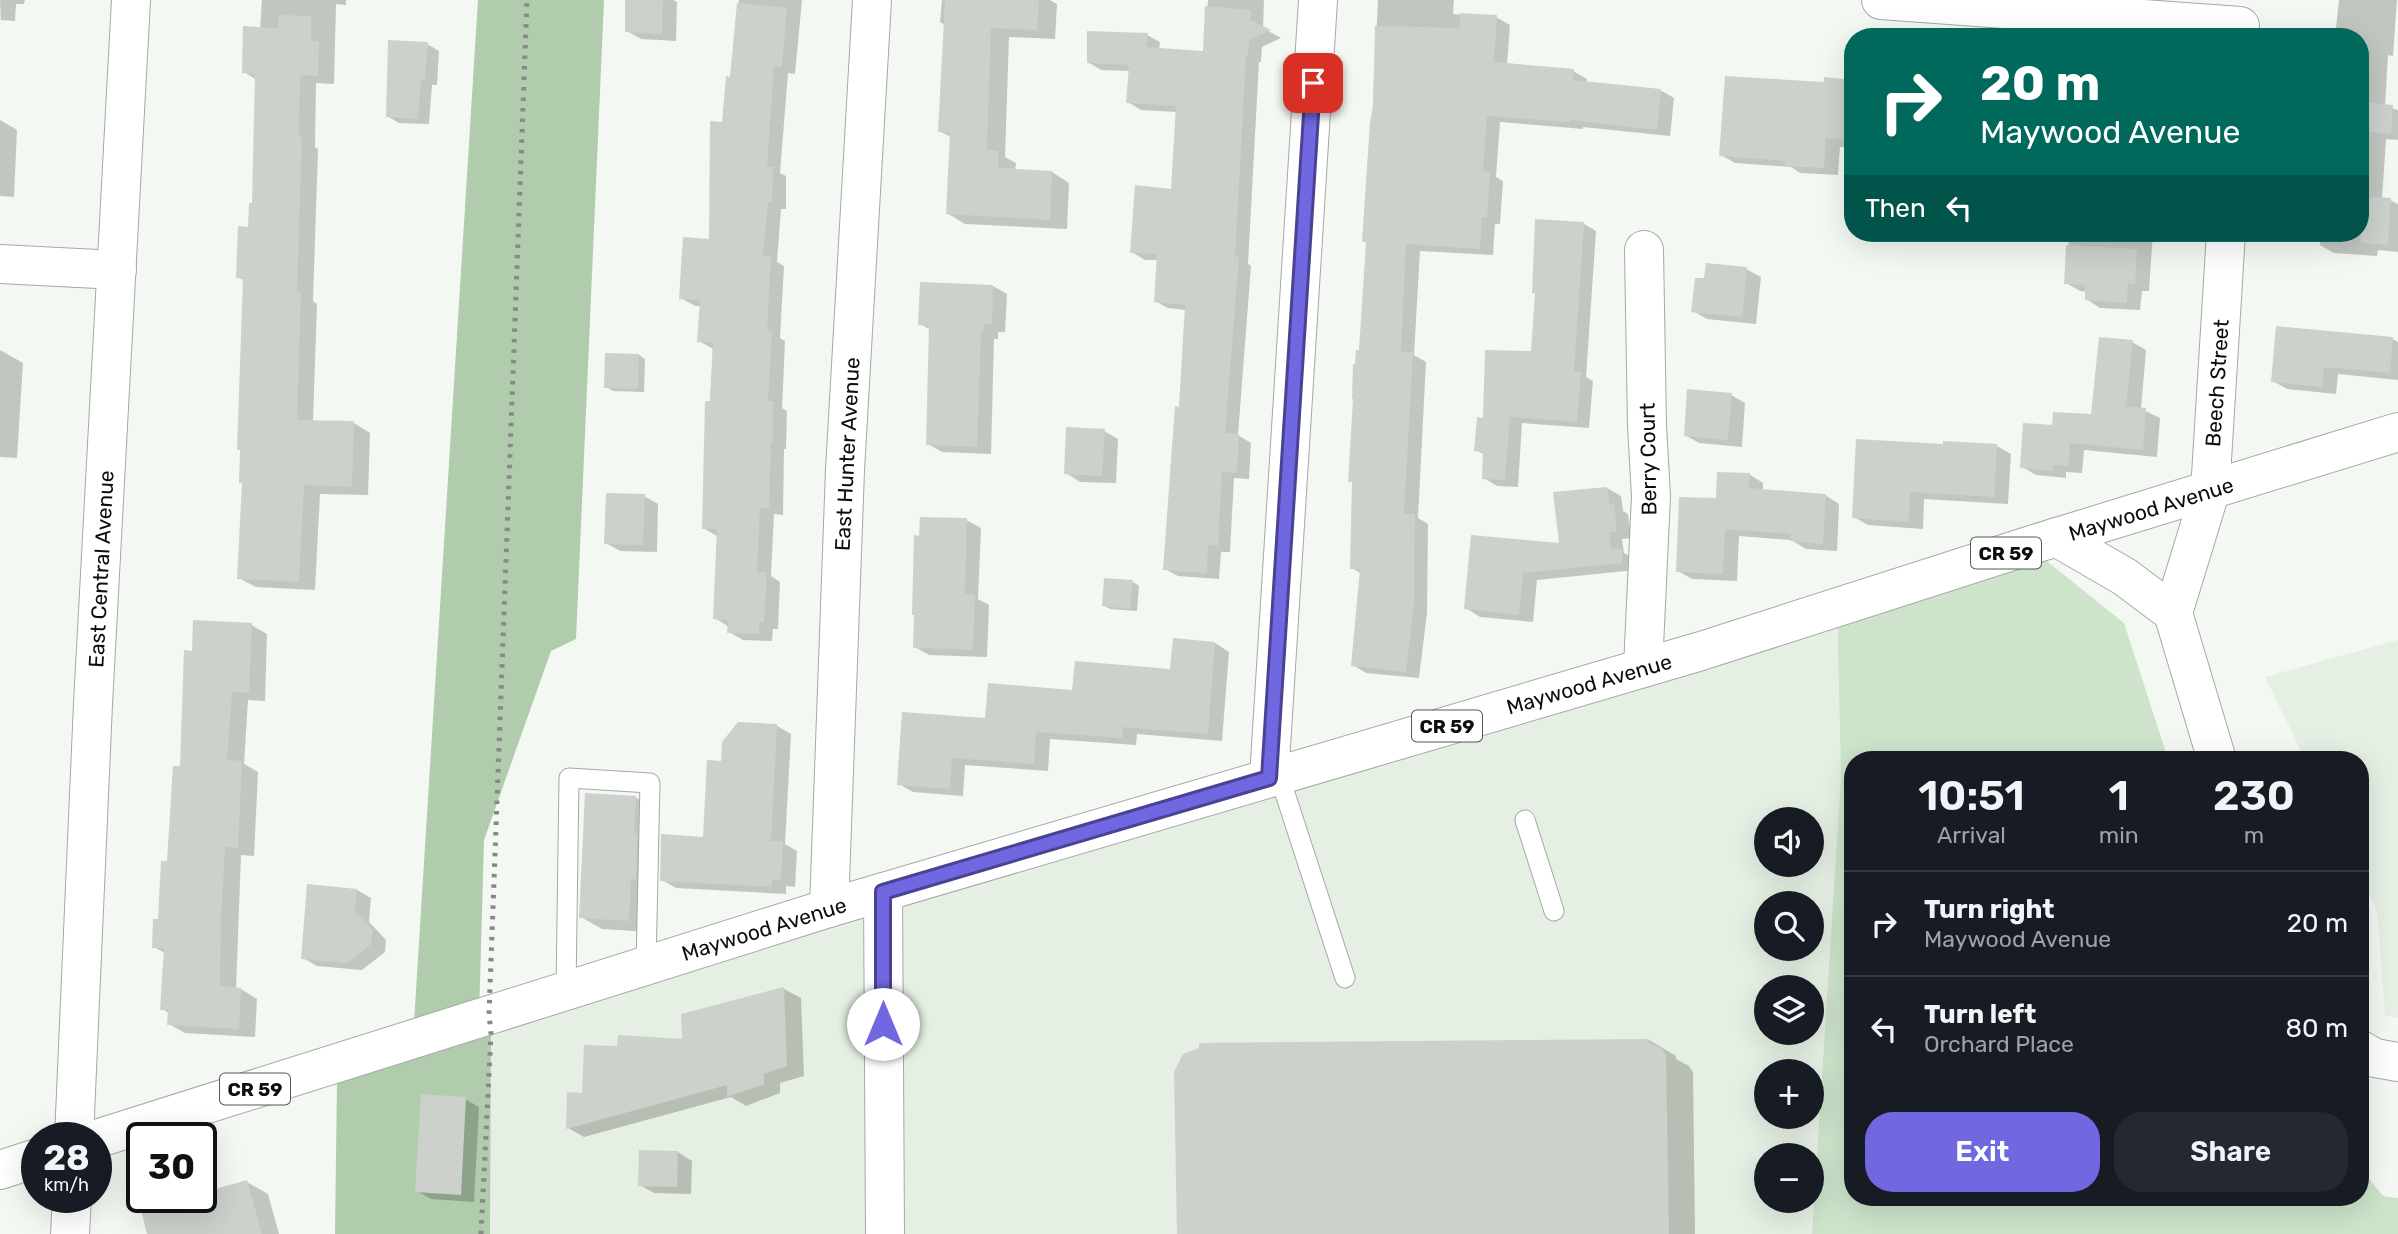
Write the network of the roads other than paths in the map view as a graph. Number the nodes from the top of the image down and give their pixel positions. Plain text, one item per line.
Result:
1 (131, 0) edge
2 (872, 0) edge
3 (1318, 0) edge
4 (1881, 0) edge
5 (2240, 21) edge
6 (2225, 242) edge
7 (1644, 250) dead end
8 (0, 264) edge
9 (117, 270) junction
10 (2398, 432) edge
11 (2210, 492) junction
12 (2056, 537) junction
13 (2173, 612) junction
14 (1643, 668) junction
15 (2214, 751) edge
16 (1274, 777) junction
17 (1525, 820) dead end
18 (883, 892) junction
19 (829, 908) junction
20 (1554, 911) dead end
21 (646, 965) junction
22 (1345, 978) dead end
23 (566, 990) junction
24 (2369, 1055) edge
25 (2398, 1062) edge
26 (75, 1122) edge
27 (112, 1134) edge
28 (21, 1163) edge
29 (0, 1170) edge
30 (71, 1213) edge
31 (70, 1234) edge
32 (885, 1234) edge

1 - 9 street, East Central Avenue
2 - 19 street, East Hunter Avenue
3 - 16 street
4 - 5 street
6 - 11 street, Beech Street
7 - 14 street, Berry Court
8 - 9 street
9 - 26 street, East Central Avenue
10 - 11 street, Maywood Avenue / CR 59
11 - 12 street, Maywood Avenue / CR 59
11 - 13 street, Beech Street
12 - 13 street
12 - 14 street, Maywood Avenue / CR 59
13 - 15 street
14 - 16 street, Maywood Avenue / CR 59
16 - 18 street, Maywood Avenue / CR 59
16 - 22 lane
17 - 20 lane
18 - 19 street, Maywood Avenue / CR 59
18 - 32 street
19 - 21 street, Maywood Avenue / CR 59
21 - 23 street, Maywood Avenue / CR 59
21 - 23 lane
23 - 27 street, Maywood Avenue / CR 59
24 - 25 street
28 - 29 street
30 - 31 street

